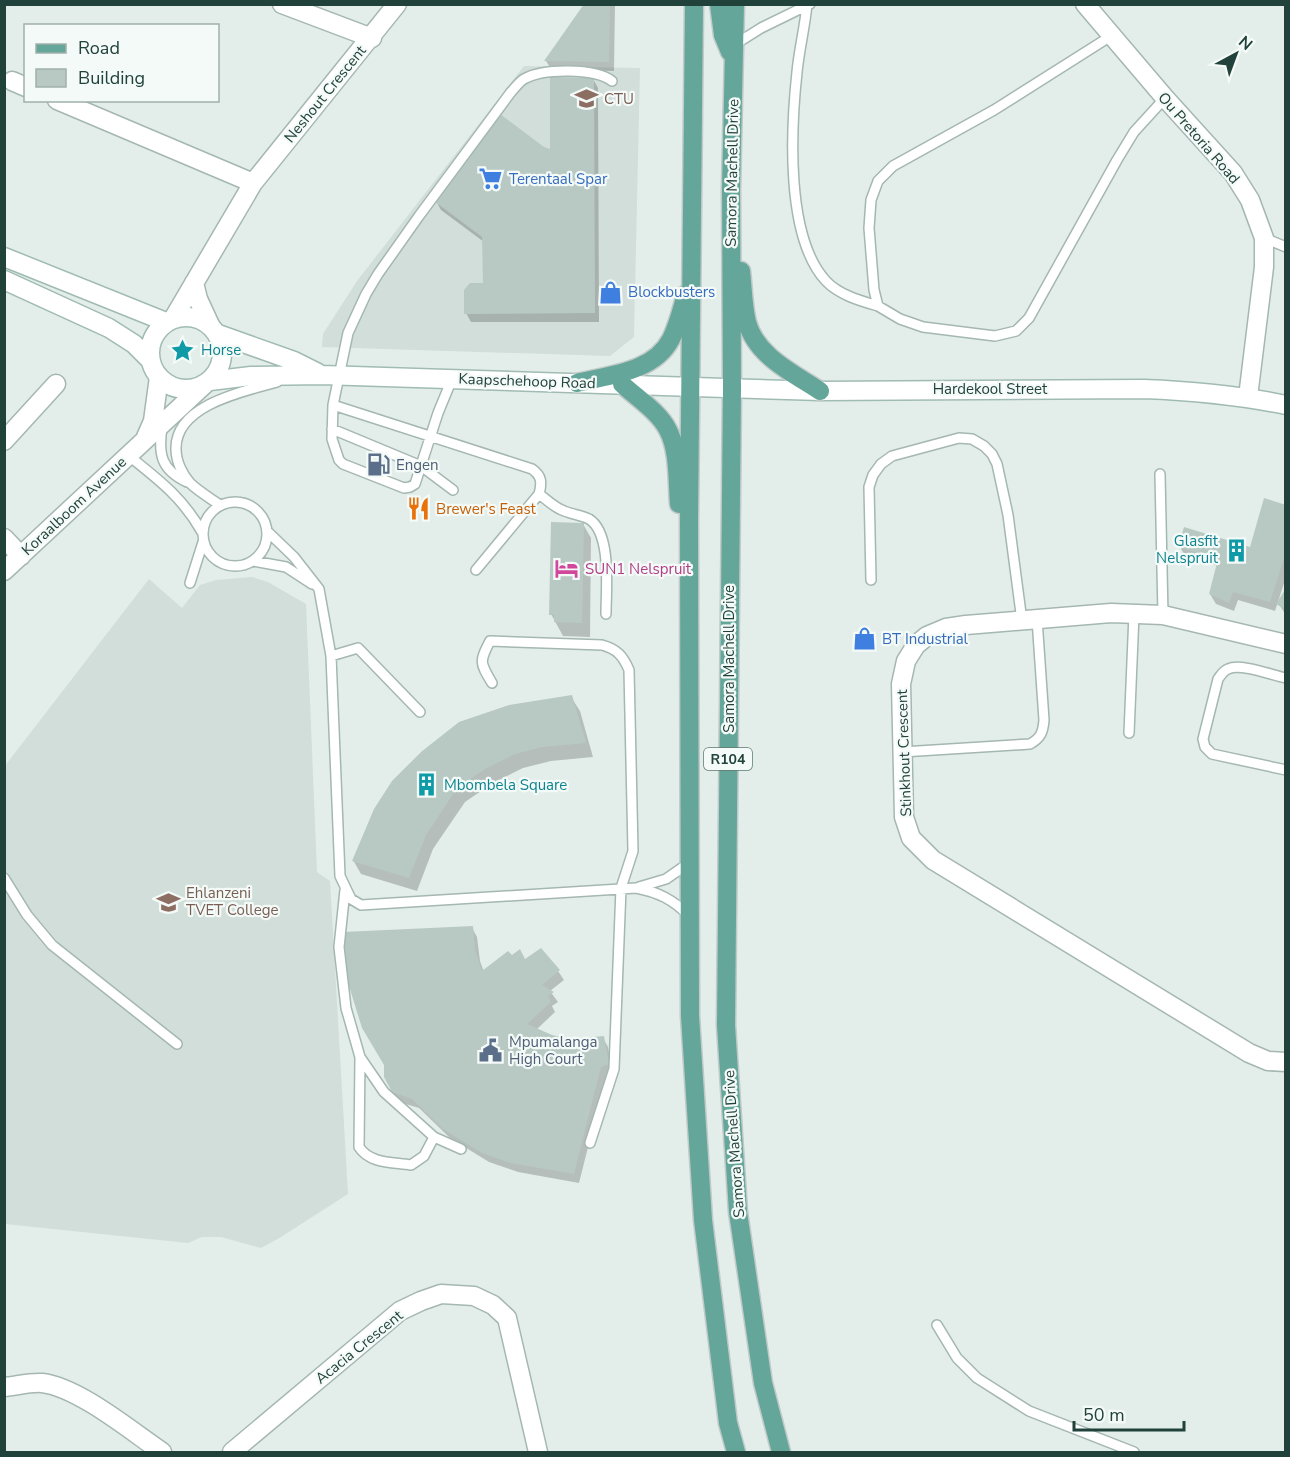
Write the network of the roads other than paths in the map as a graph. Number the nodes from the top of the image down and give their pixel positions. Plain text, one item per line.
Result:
1 (282, 4) edge
2 (397, 4) edge
3 (681, 4) edge
4 (694, 4) edge
5 (719, 4) edge
6 (735, 4) edge
7 (1084, 4) edge
8 (803, 5) edge
9 (694, 33) junction
10 (1111, 36) junction
11 (372, 38) junction
12 (734, 54) junction
13 (612, 81) dead end
14 (1165, 98) junction
15 (62, 102) edge
16 (253, 183) junction
17 (730, 189) junction
18 (1264, 238) junction
19 (1286, 247) edge
20 (4, 257) edge
21 (692, 271) junction
22 (4, 280) edge
23 (194, 283) junction
24 (879, 306) junction
25 (169, 320) junction
26 (214, 329) junction
27 (155, 369) junction
28 (322, 375) junction
29 (452, 379) junction
30 (207, 383) junction
31 (577, 383) junction
32 (56, 384) dead end
33 (622, 384) junction
34 (692, 387) junction
35 (732, 389) junction
36 (820, 391) junction
37 (1248, 397) junction
38 (333, 405) junction
39 (1286, 405) edge
40 (162, 425) junction
41 (332, 429) junction
42 (430, 436) junction
43 (4, 441) edge
44 (144, 441) junction
45 (129, 456) junction
46 (421, 466) junction
47 (1160, 474) dead end
48 (190, 483) junction
49 (453, 490) dead end
50 (539, 494) junction
51 (220, 505) junction
52 (267, 531) junction
53 (203, 537) junction
54 (4, 538) edge
55 (21, 556) junction
56 (253, 561) junction
57 (476, 570) dead end
58 (4, 571) edge
59 (871, 580) dead end
60 (190, 583) dead end
61 (319, 589) junction
62 (606, 614) dead end
63 (1134, 614) junction
64 (1163, 615) junction
65 (1030, 620) junction
66 (690, 628) junction
67 (1286, 644) edge
68 (331, 656) junction
69 (1286, 678) edge
70 (492, 683) dead end
71 (420, 712) dead end
72 (1129, 733) dead end
73 (902, 752) junction
74 (1286, 770) edge
75 (689, 863) junction
76 (4, 878) edge
77 (621, 888) junction
78 (636, 888) junction
79 (345, 890) junction
80 (689, 916) junction
81 (177, 1044) dead end
82 (360, 1057) junction
83 (1286, 1062) edge
84 (434, 1137) junction
85 (590, 1143) dead end
86 (461, 1149) dead end
87 (937, 1325) dead end
88 (4, 1387) edge
89 (162, 1452) edge
90 (232, 1452) edge
91 (538, 1452) edge
92 (736, 1452) edge
93 (781, 1452) edge
94 (1134, 1452) edge

1 - 11 street
2 - 11 street, Neshout Crescent
3 - 9 main road
4 - 9 main road, R104
5 - 12 main road
6 - 12 main road, Samora Machell Drive / R104
7 - 10 street, Ou Pretoria Road
8 - 12 lane
8 - 24 lane
9 - 21 main road, R104
10 - 14 street, Ou Pretoria Road
10 - 24 lane
11 - 16 street, Neshout Crescent
12 - 17 main road, Samora Machell Drive / R104
13 - 28 lane
14 - 18 street, Ou Pretoria Road
14 - 24 lane
15 - 16 street
16 - 23 street, Neshout Crescent
17 - 35 main road, Samora Machell Drive / R104
17 - 36 main road
18 - 19 lane
18 - 37 street, Ou Pretoria Road
20 - 25 street
21 - 31 main road
21 - 34 main road, R104
22 - 27 street
23 - 25 street, Neshout Crescent
23 - 26 street
25 - 26 street
25 - 27 street
26 - 28 street
26 - 30 street
27 - 30 street
27 - 44 street
28 - 29 street, Kaapschehoop Road
28 - 30 street, Kaapschehoop Road
28 - 38 lane
28 - 48 lane
29 - 31 street, Kaapschehoop Road
29 - 42 lane
30 - 40 street, Koraalboom Avenue
31 - 33 street, Kaapschehoop Road
32 - 43 street
33 - 34 street, Kaapschehoop Road
33 - 66 main road
34 - 35 street, Kaapschehoop Road
34 - 66 main road, R104
35 - 36 street, Hardekool Street
35 - 93 main road, Samora Machell Drive / R104
36 - 37 street, Hardekool Street
37 - 39 street
38 - 41 lane
38 - 42 lane
40 - 44 street, Koraalboom Avenue
40 - 48 lane
41 - 46 lane
41 - 46 lane
42 - 46 lane
42 - 50 lane
44 - 45 street, Koraalboom Avenue
45 - 53 lane
45 - 55 street, Koraalboom Avenue
46 - 49 lane
47 - 64 lane
48 - 51 lane
50 - 57 lane
50 - 62 lane
51 - 52 lane
51 - 53 lane
52 - 56 lane
52 - 61 lane
53 - 56 lane
53 - 60 lane
54 - 55 street
55 - 58 street, Koraalboom Avenue
56 - 61 lane
59 - 65 lane
61 - 68 lane
63 - 64 street, Stinkhout Crescent
63 - 65 street, Stinkhout Crescent
63 - 72 lane
64 - 67 street, Stinkhout Crescent
65 - 73 street, Stinkhout Crescent
65 - 73 lane
66 - 75 main road, R104
68 - 71 lane
68 - 79 lane
69 - 74 lane
70 - 77 lane
73 - 83 street, Stinkhout Crescent
75 - 78 lane
75 - 80 main road, R104
76 - 81 lane
77 - 78 lane
77 - 79 lane
77 - 85 lane
78 - 80 lane
79 - 82 lane
80 - 92 main road, R104
82 - 84 lane
82 - 84 lane
84 - 86 lane
87 - 94 lane
88 - 89 street
90 - 91 street, Acacia Crescent

